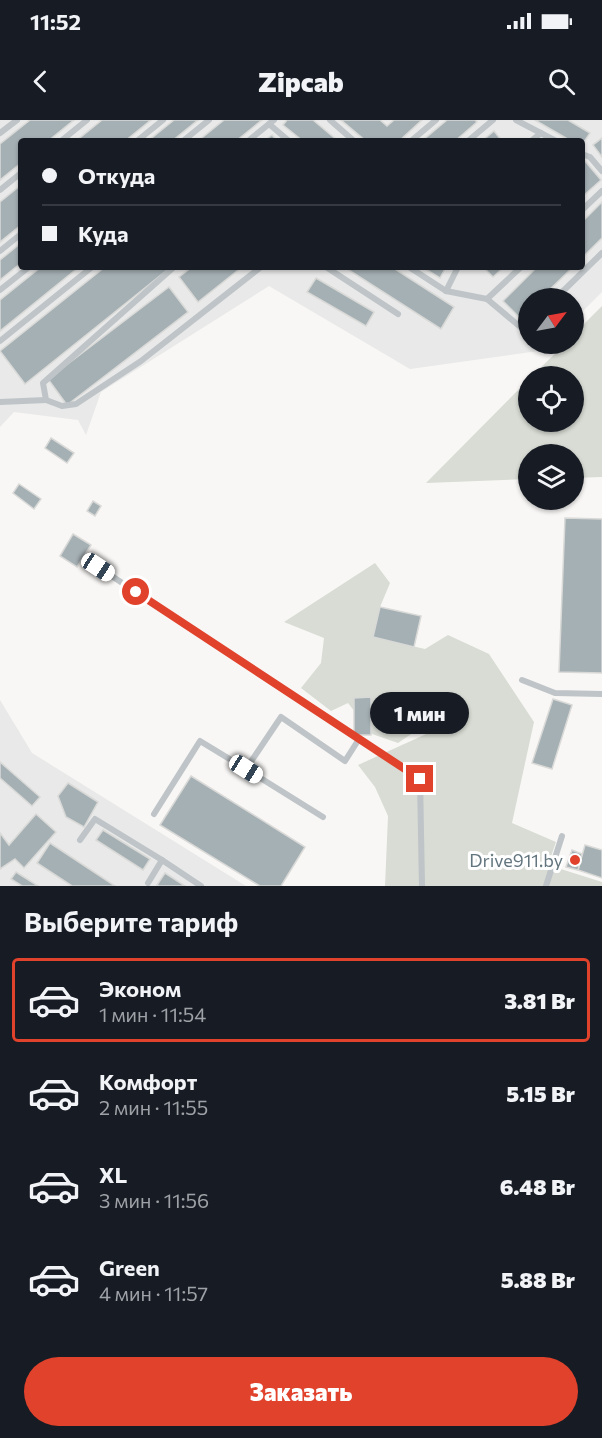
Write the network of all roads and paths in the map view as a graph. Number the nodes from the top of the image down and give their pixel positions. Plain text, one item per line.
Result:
1 (17, 120) edge
2 (87, 120) edge
3 (163, 120) edge
4 (209, 120) edge
5 (330, 120) edge
6 (436, 120) edge
7 (493, 120) edge
8 (516, 120) edge
9 (272, 122) edge
10 (0, 133) edge
11 (541, 133) junction
12 (65, 138) edge
13 (141, 138) edge
14 (187, 138) edge
15 (252, 138) edge
16 (286, 138) edge
17 (351, 138) edge
18 (415, 138) edge
19 (472, 138) edge
20 (535, 138) edge
21 (550, 138) edge
22 (585, 155) edge
23 (602, 171) edge
24 (18, 175) edge
25 (0, 190) edge
26 (602, 191) edge
27 (585, 207) edge
28 (18, 236) edge
29 (0, 251) edge
30 (602, 253) edge
31 (25, 270) edge
32 (88, 270) edge
33 (171, 270) edge
34 (257, 270) edge
35 (331, 270) edge
36 (413, 270) edge
37 (457, 270) edge
38 (518, 270) edge
39 (585, 270) edge
40 (585, 270) edge
41 (566, 288) edge
42 (0, 290) edge
43 (447, 291) junction
44 (487, 299) junction
45 (398, 314) dead end
46 (518, 325) edge
47 (0, 341) edge
48 (46, 400) junction
49 (0, 402) edge
50 (98, 567) dead end
51 (522, 680) dead end
52 (602, 694) edge
53 (360, 739) junction
54 (246, 769) junction
55 (154, 814) dead end
56 (323, 817) dead end
57 (562, 836) dead end
58 (80, 840) dead end
59 (162, 860) junction
60 (148, 883) dead end
61 (201, 886) edge
62 (422, 886) edge
63 (546, 886) edge

1 - 10 lane
2 - 12 lane
3 - 13 lane
4 - 14 lane
5 - 17 lane
6 - 18 lane
7 - 19 lane
8 - 11 lane
9 - 15 lane
9 - 16 lane
11 - 20 lane
11 - 21 lane
22 - 23 lane
24 - 25 lane
26 - 27 lane
28 - 29 lane
30 - 39 lane
31 - 42 lane
32 - 47 lane
33 - 48 lane
34 - 48 lane
35 - 45 lane
36 - 43 lane
37 - 43 lane
38 - 44 lane
40 - 41 lane
43 - 44 lane
44 - 46 lane
48 - 49 lane
50 - 53 lane
51 - 52 lane
53 - 54 lane
53 - 62 lane
54 - 55 lane
54 - 56 lane
57 - 63 lane
58 - 59 lane
59 - 60 lane
59 - 61 lane

